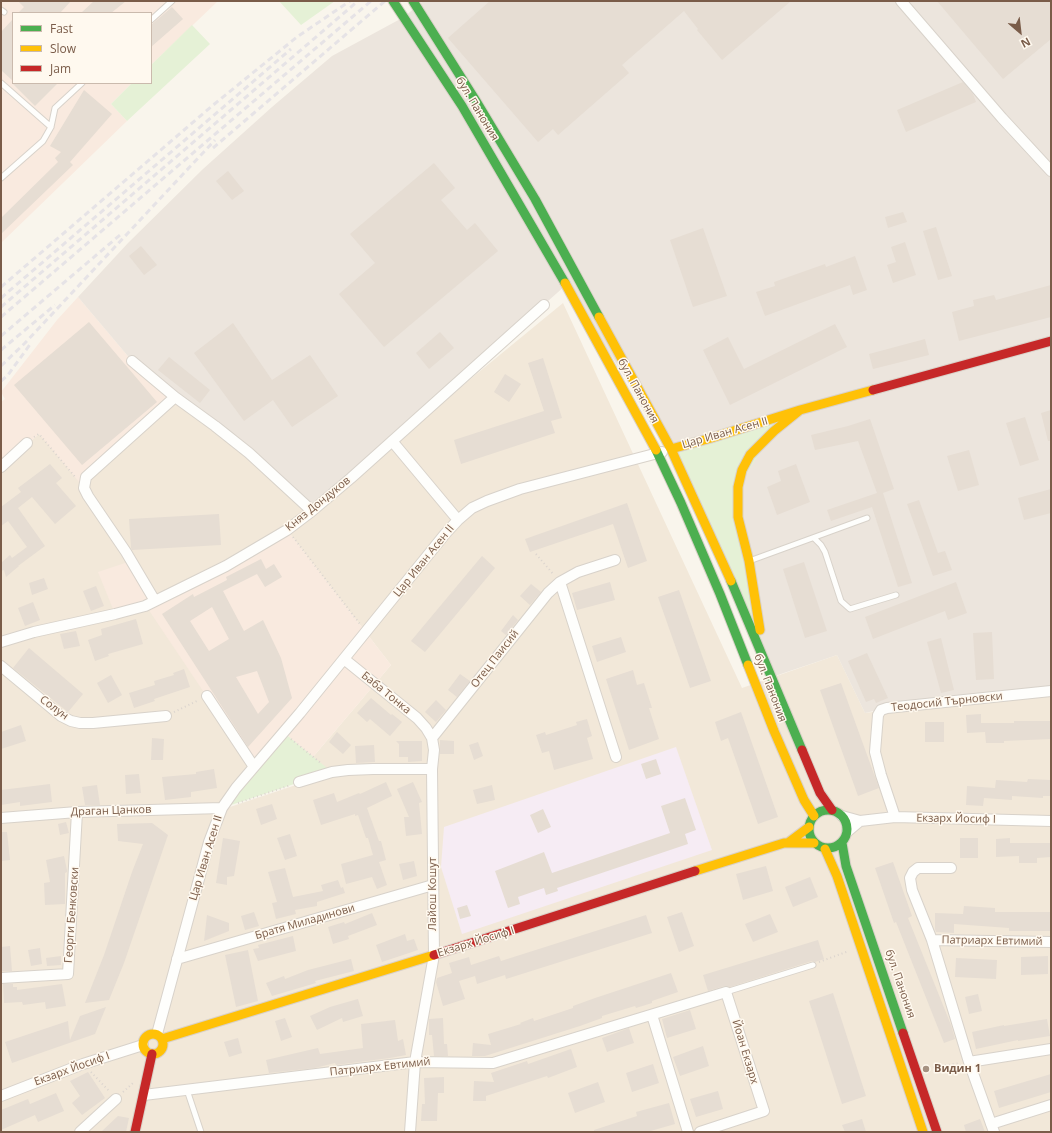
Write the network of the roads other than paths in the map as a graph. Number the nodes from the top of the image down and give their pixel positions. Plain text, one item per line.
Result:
1 (172, 1) edge
2 (393, 1) edge
3 (413, 1) edge
4 (901, 1) edge
5 (152, 19) edge
6 (1, 84) edge
7 (81, 84) edge
8 (51, 127) junction
9 (1051, 171) edge
10 (1, 178) edge
11 (544, 305) dead end
12 (1051, 341) edge
13 (132, 361) dead end
14 (175, 397) junction
15 (800, 410) junction
16 (392, 441) junction
17 (27, 443) road end
18 (671, 449) junction
19 (658, 453) junction
20 (1, 467) edge
21 (312, 511) junction
22 (867, 518) dead end
23 (458, 520) junction
24 (814, 538) junction
25 (615, 560) dead end
26 (749, 561) junction
27 (560, 582) junction
28 (896, 595) dead end
29 (155, 601) junction
30 (1, 642) edge
31 (764, 656) junction
32 (344, 659) junction
33 (1, 666) edge
34 (1051, 691) edge
35 (207, 696) road end
36 (166, 716) road end
37 (426, 728) joint
38 (432, 738) junction
39 (616, 757) dead end
40 (254, 767) junction
41 (432, 769) junction
42 (300, 782) road end
43 (222, 808) junction
44 (832, 810) junction
45 (77, 812) junction
46 (814, 816) junction
47 (842, 816) junction
48 (894, 817) junction
49 (1, 818) edge
50 (860, 821) junction
51 (1051, 821) edge
52 (809, 827) junction
53 (847, 832) junction
54 (789, 842) junction
55 (814, 843) junction
56 (842, 843) junction
57 (825, 849) junction
58 (951, 868) dead end
59 (433, 885) junction
60 (932, 940) junction
61 (1051, 942) edge
62 (434, 955) junction
63 (177, 959) junction
64 (813, 965) dead end
65 (1, 978) edge
66 (726, 992) junction
67 (652, 1015) junction
68 (159, 1036) junction
69 (143, 1044) junction
70 (1051, 1049) edge
71 (152, 1054) junction
72 (415, 1062) junction
73 (969, 1062) junction
74 (187, 1090) junction
75 (144, 1095) junction
76 (1, 1096) edge
77 (116, 1099) dead end
78 (1051, 1105) edge
79 (992, 1128) edge
80 (80, 1132) edge
81 (135, 1132) edge
82 (201, 1132) edge
83 (410, 1132) edge
84 (688, 1132) edge
85 (700, 1132) edge
86 (923, 1132) edge
87 (937, 1132) edge

1 - 5 lane
2 - 19 main road, бул. Панония
3 - 18 main road, бул. Панония
4 - 9 street
6 - 8 lane
7 - 8 lane
8 - 10 lane
11 - 16 street, Княз Дондуков
12 - 15 main road, Цар Иван Асен II
13 - 14 street
14 - 21 street
14 - 29 street
15 - 18 main road, Цар Иван Асен II
15 - 26 main road
16 - 21 street, Княз Дондуков
16 - 23 street
17 - 20 street
18 - 19 street, Цар Иван Асен II
18 - 31 main road, бул. Панония
19 - 23 street, Цар Иван Асен II
19 - 46 main road, бул. Панония
21 - 29 street, Княз Дондуков
22 - 24 lane
23 - 32 street, Цар Иван Асен II
24 - 26 lane
24 - 28 lane
25 - 27 street, Отец Паисий
26 - 31 main road
27 - 38 street, Отец Паисий
27 - 39 street
29 - 30 street, Княз Дондуков
31 - 44 main road, бул. Панония
32 - 37 street, Баба Тонка
32 - 40 street, Цар Иван Асен II
33 - 36 street, Солун
34 - 48 street, Теодосий Търновски
35 - 40 street
37 - 38 street, Лайош Кошут
38 - 41 street, Лайош Кошут
40 - 43 street, Цар Иван Асен II
41 - 42 street
41 - 59 street, Лайош Кошут
43 - 45 street, Драган Цанков
43 - 63 street, Цар Иван Асен II
44 - 46 main road
44 - 47 main road, бул. Панония
45 - 49 street, Драган Цанков
45 - 65 street, Георги Бенковски
46 - 52 main road
47 - 50 street, Екзарх Йосиф I
47 - 53 main road
48 - 50 street, Екзарх Йосиф I
48 - 51 street, Екзарх Йосиф I
50 - 53 street
52 - 54 main road, Екзарх Йосиф I
52 - 55 main road
53 - 56 main road
54 - 55 main road, Екзарх Йосиф I
54 - 62 main road, Екзарх Йосиф I
55 - 57 main road
56 - 57 main road
56 - 87 main road, бул. Панония
57 - 86 main road
58 - 60 street
59 - 62 street, Лайош Кошут
59 - 63 street, Братя Миладинови
60 - 61 street, Патриарх Евтимий
60 - 73 street
62 - 68 main road, Екзарх Йосиф I
62 - 72 street, Лайош Кошут
63 - 68 street, Цар Иван Асен II
64 - 66 lane
66 - 67 street, Патриарх Евтимий
66 - 85 street, Йоан Екзарх
67 - 72 street, Патриарх Евтимий
67 - 84 street
68 - 69 main road
68 - 71 main road
69 - 71 main road
69 - 76 street, Екзарх Йосиф I
70 - 73 street
71 - 75 main road
72 - 74 street, Патриарх Евтимий
72 - 83 street, Лайош Кошут
73 - 79 street
74 - 75 street, Патриарх Евтимий
74 - 82 lane
75 - 81 main road
77 - 80 street
78 - 79 street

